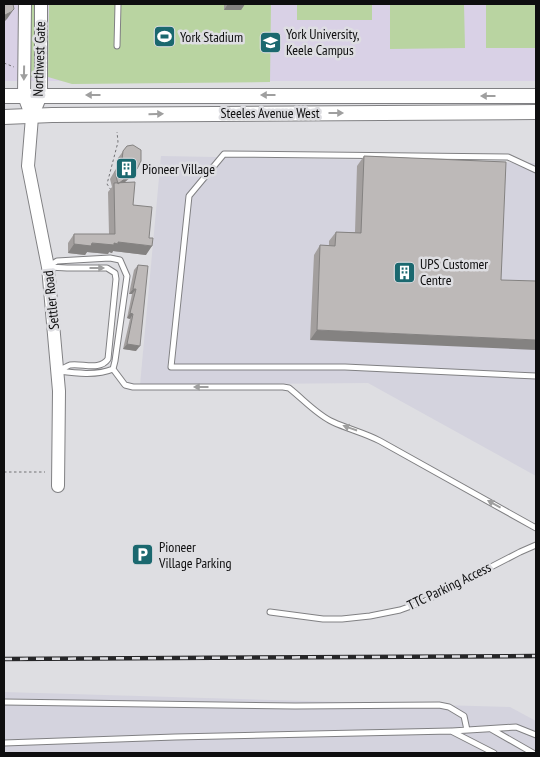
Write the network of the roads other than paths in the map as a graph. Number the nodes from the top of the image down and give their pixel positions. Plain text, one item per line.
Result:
1 (25, 4) edge
2 (41, 4) edge
3 (118, 4) edge
4 (117, 46) dead end
5 (40, 95) junction
6 (4, 96) edge
7 (24, 96) junction
8 (536, 96) edge
9 (536, 112) edge
10 (4, 117) edge
11 (32, 117) junction
12 (536, 170) edge
13 (48, 267) junction
14 (112, 369) junction
15 (58, 371) junction
16 (536, 376) edge
17 (58, 486) dead end
18 (536, 528) edge
19 (536, 545) edge
20 (270, 612) dead end
21 (4, 702) edge
22 (491, 728) junction
23 (467, 730) junction
24 (451, 731) junction
25 (536, 735) edge
26 (4, 743) edge
27 (494, 753) edge
28 (533, 753) edge

1 -> 7 street, Northwest Gate
2 - 5 street, Northwest Gate
3 - 4 lane
5 - 7 main road, Steeles Avenue West
8 -> 5 main road, Steeles Avenue West
5 - 11 street, Northwest Gate
6 - 7 main road, Steeles Avenue West
7 - 11 street, Northwest Gate
11 -> 9 main road, Steeles Avenue West
10 - 11 main road, Steeles Avenue West
11 - 13 street, Settler Road
12 - 16 lane
13 - 14 lane
13 - 15 street, Settler Road
13 -> 15 lane
14 - 15 lane
18 -> 14 lane
15 - 17 street, Settler Road
19 - 20 lane, TTC Parking Access
21 - 23 lane
22 - 23 lane
22 - 25 lane
22 - 28 lane
23 - 24 lane
24 - 26 lane
24 - 27 lane

